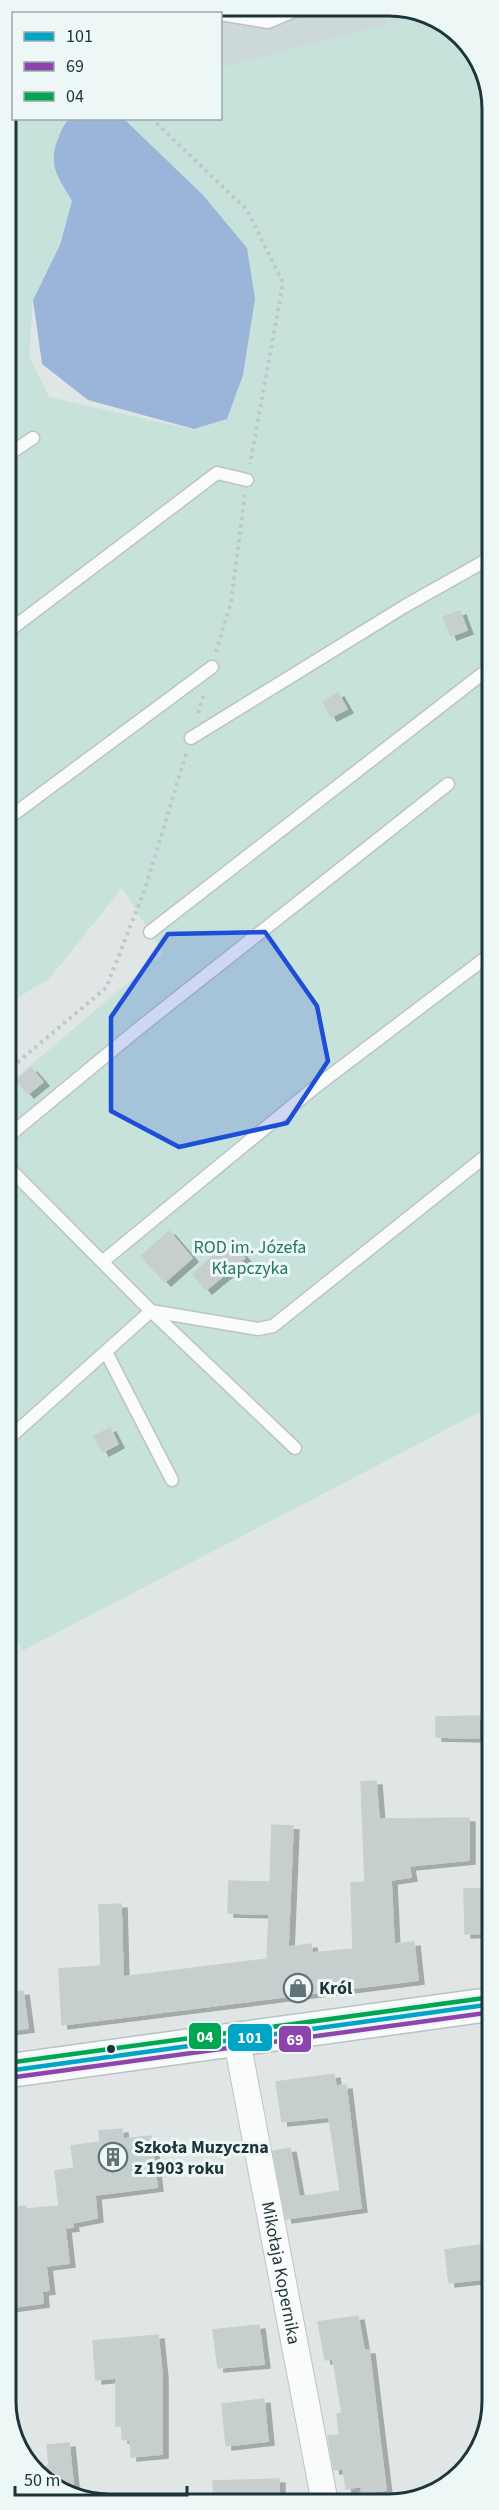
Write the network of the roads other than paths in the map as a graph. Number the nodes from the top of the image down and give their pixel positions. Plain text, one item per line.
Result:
1 (232, 16) edge
2 (282, 16) edge
3 (33, 438) dead end
4 (17, 449) edge
5 (247, 480) road end
6 (482, 563) edge
7 (17, 625) edge
8 (212, 667) road end
9 (482, 676) edge
10 (191, 738) road end
11 (448, 784) dead end
12 (17, 812) edge
13 (150, 932) dead end
14 (482, 961) edge
15 (17, 1129) edge
16 (482, 1160) edge
17 (17, 1177) edge
18 (102, 1262) junction
19 (151, 1311) junction
20 (106, 1352) junction
21 (17, 1431) edge
22 (295, 1448) dead end
23 (172, 1480) dead end
24 (482, 2006) edge
25 (237, 2041) junction
26 (17, 2070) edge
27 (323, 2494) edge

1 - 2 lane
3 - 4 lane
5 - 7 lane
6 - 10 lane
8 - 12 lane
9 - 13 lane
11 - 15 lane
14 - 18 lane
16 - 19 lane
17 - 18 lane
18 - 19 lane
19 - 20 lane
19 - 22 lane
20 - 21 lane
20 - 23 lane
24 - 25 street
25 - 26 street
25 - 27 street, Mikołaja Kopernika

